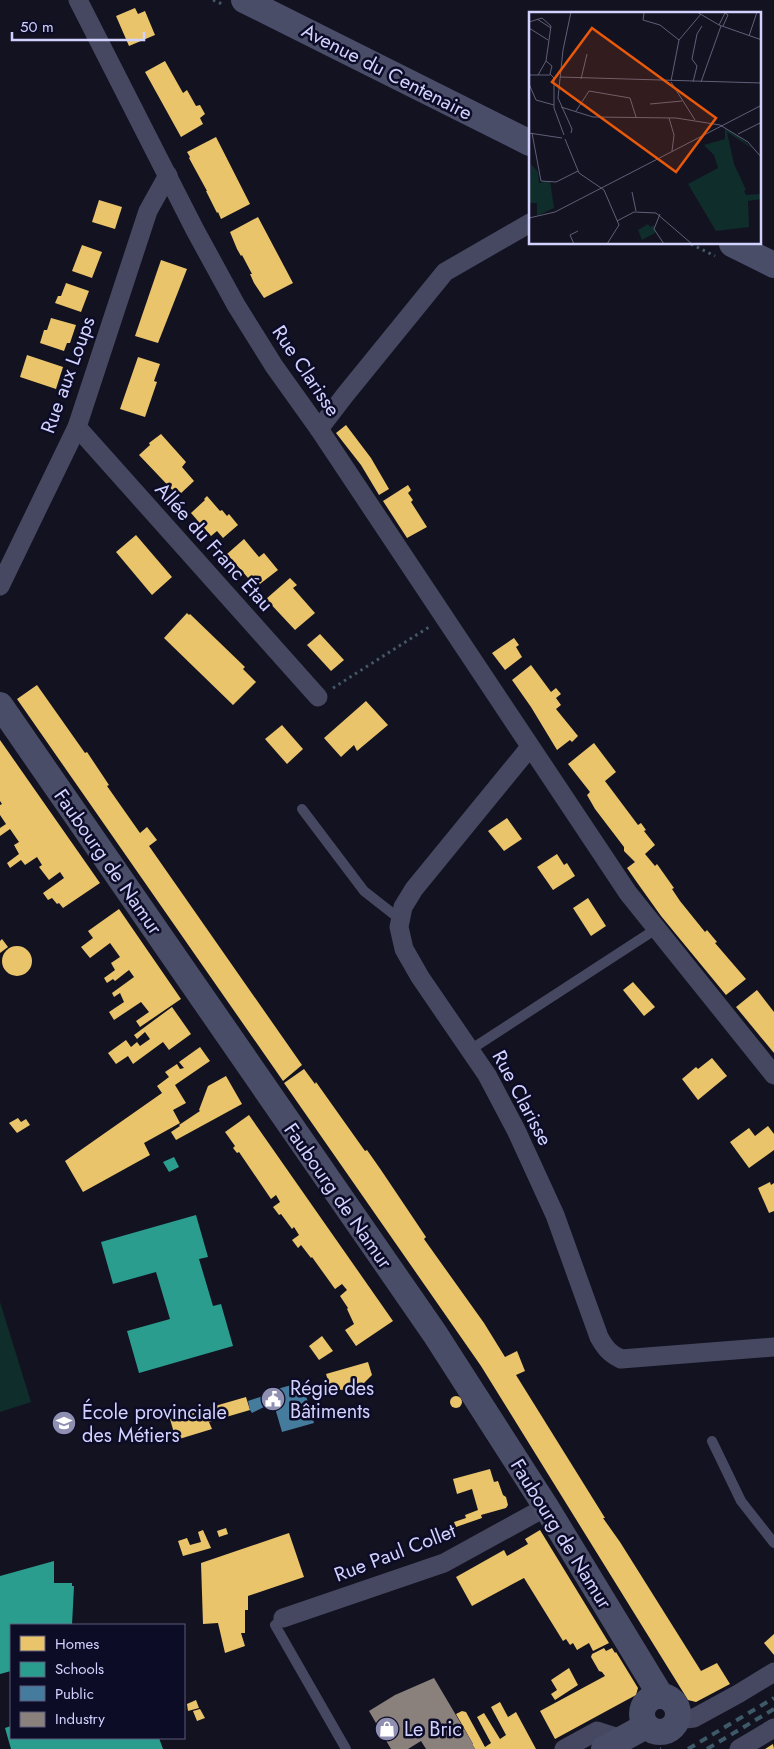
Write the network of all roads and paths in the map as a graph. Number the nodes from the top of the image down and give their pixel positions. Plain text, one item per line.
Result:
1 (78, 0) edge
2 (244, 0) edge
3 (529, 142) edge
4 (168, 175) junction
5 (529, 224) edge
6 (734, 245) edge
7 (774, 265) edge
8 (77, 427) junction
9 (319, 429) junction
10 (0, 586) edge
11 (445, 617) junction
12 (318, 697) joint
13 (0, 706) edge
14 (530, 747) junction
15 (302, 809) dead end
16 (401, 920) junction
17 (656, 930) junction
18 (470, 1050) junction
19 (774, 1075) edge
20 (774, 1347) edge
21 (712, 1441) dead end
22 (546, 1507) junction
23 (774, 1543) edge
24 (283, 1618) joint
25 (774, 1672) edge
26 (661, 1696) junction
27 (678, 1717) junction
28 (646, 1726) junction
29 (774, 1728) edge
30 (614, 1746) edge
31 (346, 1749) edge
32 (564, 1749) edge
33 (740, 1749) edge

1 - 4 street, Rue Clarisse
2 - 3 street, Avenue du Centenaire
4 - 8 street, Rue aux Loups
4 - 9 street, Rue Clarisse
5 - 9 street
6 - 7 street
8 - 10 street, Rue aux Loups
8 - 12 street, Allée du Franc Étau
9 - 11 street, Rue Clarisse
11 - 12 path
11 - 14 street, Rue Clarisse
13 - 22 street, Faubourg de Namur
14 - 16 street, Rue Clarisse
14 - 17 street, Rue Clarisse
15 - 16 lane
16 - 18 street, Rue Clarisse
17 - 18 lane
17 - 19 street, Rue Clarisse
18 - 20 street, Rue Clarisse
21 - 23 lane
22 - 24 street, Rue Paul Collet
22 - 26 street, Faubourg de Namur
24 - 31 lane
25 - 27 street
26 - 27 street
26 - 28 street
27 - 28 street
28 - 30 street
29 - 33 street
30 - 32 street

